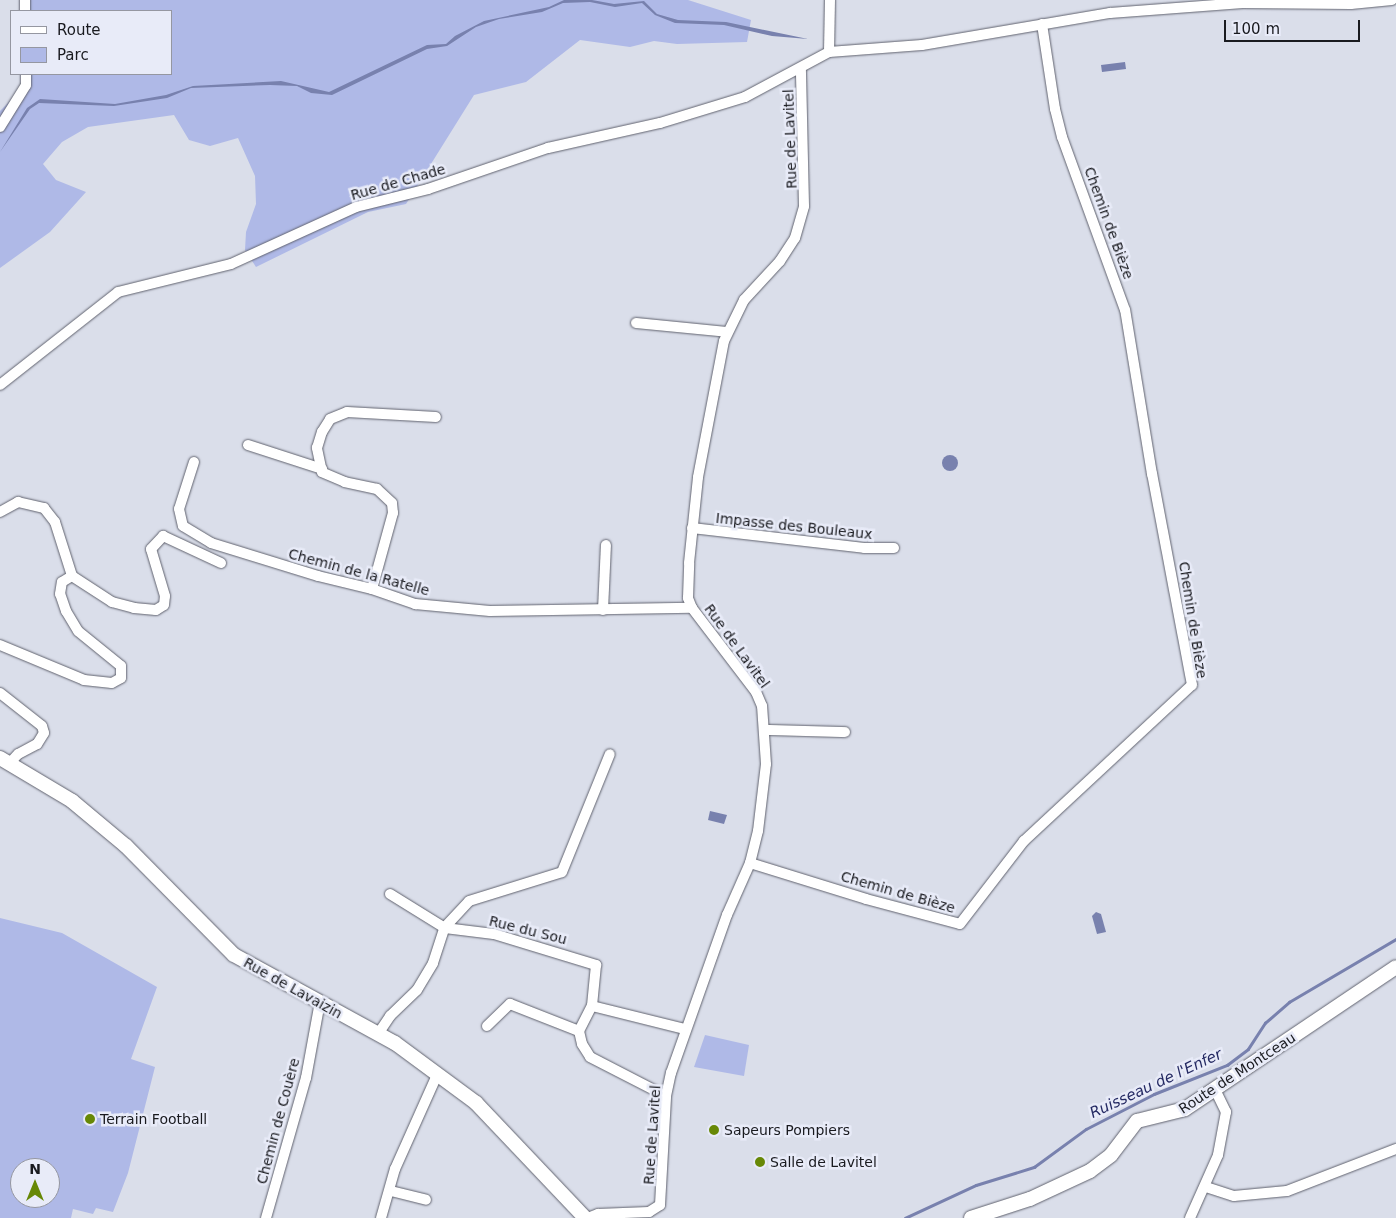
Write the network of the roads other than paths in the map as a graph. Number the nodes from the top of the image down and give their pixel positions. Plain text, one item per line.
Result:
1 (830, 0) edge
2 (1392, 0) edge
3 (1042, 24) junction
4 (829, 52) junction
5 (801, 69) junction
6 (26, 75) edge
7 (0, 127) edge
8 (636, 323) dead end
9 (727, 332) junction
10 (0, 384) edge
11 (436, 417) dead end
12 (248, 445) dead end
13 (194, 462) dead end
14 (322, 469) junction
15 (0, 512) edge
16 (692, 528) junction
17 (606, 545) dead end
18 (894, 548) dead end
19 (221, 563) dead end
20 (72, 576) junction
21 (372, 589) junction
22 (692, 608) junction
23 (602, 610) junction
24 (0, 645) edge
25 (0, 693) edge
26 (766, 730) junction
27 (844, 732) dead end
28 (610, 754) dead end
29 (5, 760) edge
30 (750, 863) junction
31 (390, 894) dead end
32 (445, 928) junction
33 (1396, 967) edge
34 (320, 1002) junction
35 (592, 1006) junction
36 (486, 1026) dead end
37 (685, 1029) junction
38 (580, 1030) junction
39 (378, 1034) junction
40 (438, 1073) junction
41 (1215, 1089) junction
42 (666, 1096) junction
43 (1396, 1149) edge
44 (1206, 1187) junction
45 (391, 1191) junction
46 (426, 1200) dead end
47 (266, 1218) edge
48 (381, 1218) edge
49 (586, 1218) edge
50 (971, 1218) edge
51 (1190, 1218) edge

1 - 4 street
2 - 3 street
3 - 4 street
3 - 30 street, Chemin de Bièze
4 - 5 street, Rue de Chade
5 - 9 street, Rue de Lavitel
5 - 10 street, Rue de Chade
6 - 7 street
8 - 9 street
9 - 16 street, Rue de Lavitel
11 - 14 street
12 - 14 street
13 - 21 street, Chemin de la Ratelle
14 - 21 street
15 - 20 street
16 - 18 street, Impasse des Bouleaux
16 - 22 street, Rue de Lavitel
17 - 23 street
19 - 20 street
20 - 24 street
21 - 23 street, Chemin de la Ratelle
22 - 23 street, Chemin de la Ratelle
22 - 26 street, Rue de Lavitel
25 - 29 street
26 - 27 street
26 - 30 street, Rue de Lavitel
28 - 32 street
29 - 34 main road, Rue de Lavaizin
30 - 37 street, Rue de Lavitel
31 - 32 street, Rue du Sou
32 - 35 street, Rue du Sou
32 - 39 street
33 - 41 main road, Route de Montceau
34 - 39 main road, Rue de Lavaizin
34 - 47 street, Chemin de Couère
35 - 37 street
35 - 38 street, Rue du Sou
36 - 38 street
37 - 42 street, Rue de Lavitel
38 - 42 street
39 - 40 main road, Rue de Lavaizin
40 - 45 street
40 - 49 main road, Rue de Lavaizin
41 - 44 street
41 - 50 main road, Route de Montceau
42 - 49 street, Rue de Lavitel
43 - 44 street
44 - 51 street
45 - 46 street
45 - 48 street

